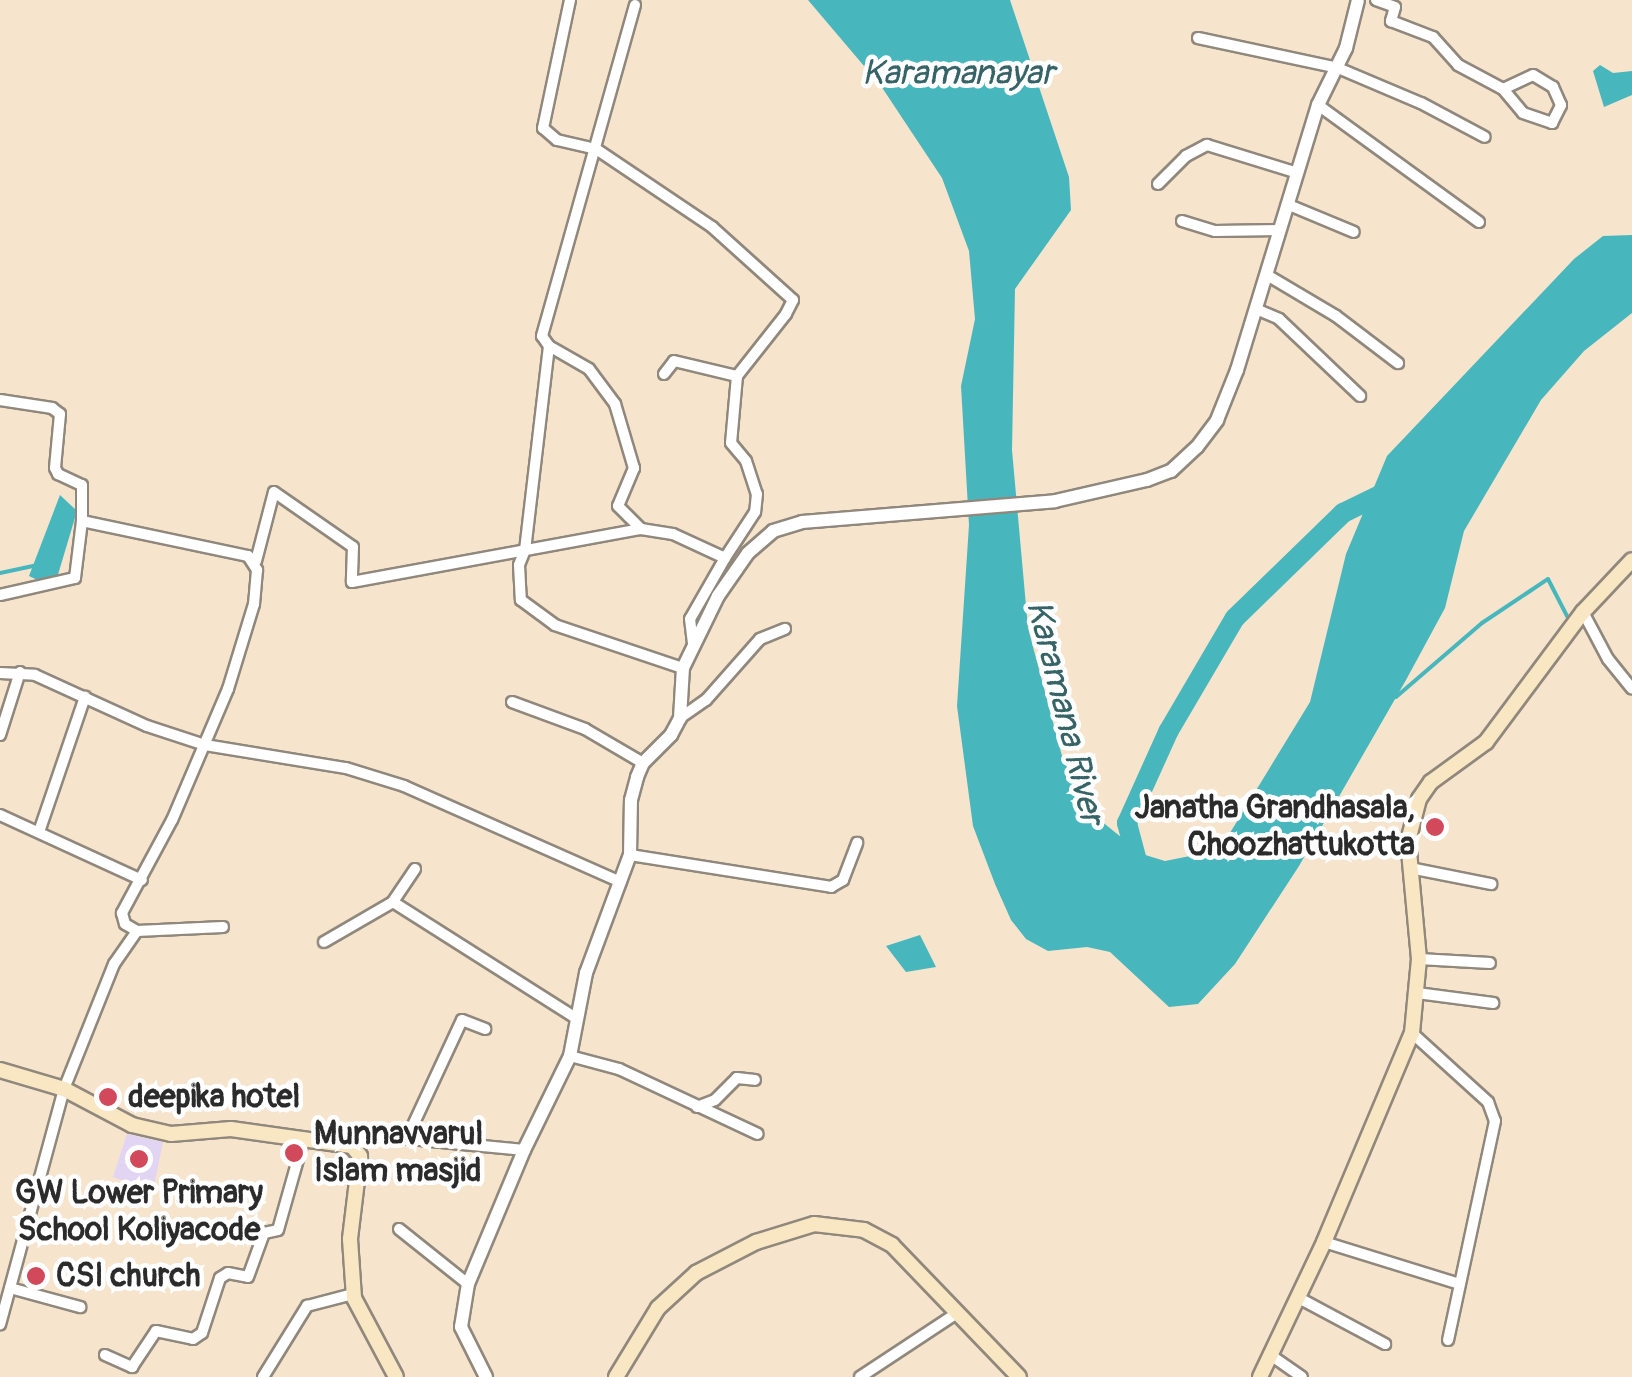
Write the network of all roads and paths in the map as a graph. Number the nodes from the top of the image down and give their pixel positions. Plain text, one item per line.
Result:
1 (570, 0) edge
2 (1358, 0) edge
3 (1376, 0) edge
4 (635, 5) dead end
5 (1198, 38) dead end
6 (1338, 68) junction
7 (1503, 90) junction
8 (1318, 106) junction
9 (1485, 137) dead end
10 (596, 149) junction
11 (1298, 173) junction
12 (1158, 184) dead end
13 (1289, 205) junction
14 (1182, 221) dead end
15 (1479, 222) dead end
16 (1280, 230) junction
17 (1354, 232) dead end
18 (1267, 275) junction
19 (1256, 309) junction
20 (549, 346) junction
21 (1398, 363) dead end
22 (664, 374) dead end
23 (737, 376) junction
24 (1360, 396) dead end
25 (0, 400) edge
26 (82, 521) junction
27 (641, 529) junction
28 (524, 550) junction
29 (725, 558) junction
30 (1632, 560) edge
31 (256, 561) junction
32 (0, 595) edge
33 (1583, 612) junction
34 (785, 629) dead end
35 (693, 643) junction
36 (682, 668) junction
37 (20, 672) junction
38 (0, 673) edge
39 (1632, 689) edge
40 (85, 697) junction
41 (512, 702) dead end
42 (680, 718) junction
43 (0, 735) edge
44 (205, 745) junction
45 (643, 762) junction
46 (0, 815) edge
47 (39, 832) junction
48 (857, 842) dead end
49 (630, 855) junction
50 (1410, 868) junction
51 (415, 869) dead end
52 (142, 880) junction
53 (621, 882) junction
54 (1491, 884) dead end
55 (393, 902) junction
56 (223, 928) dead end
57 (137, 931) junction
58 (324, 942) dead end
59 (1419, 959) junction
60 (1490, 963) dead end
61 (1417, 992) junction
62 (1492, 1003) dead end
63 (576, 1018) junction
64 (485, 1029) dead end
65 (1412, 1033) junction
66 (570, 1056) junction
67 (0, 1070) edge
68 (755, 1080) dead end
69 (64, 1089) junction
70 (696, 1107) junction
71 (758, 1134) dead end
72 (304, 1138) junction
73 (408, 1138) junction
74 (352, 1146) junction
75 (524, 1150) junction
76 (400, 1229) dead end
77 (1324, 1242) junction
78 (468, 1284) junction
79 (1460, 1284) junction
80 (10, 1288) junction
81 (354, 1294) junction
82 (1296, 1297) junction
83 (80, 1307) dead end
84 (957, 1312) junction
85 (0, 1324) edge
86 (1448, 1340) dead end
87 (1386, 1344) dead end
88 (105, 1354) dead end
89 (1270, 1354) junction
90 (263, 1377) edge
91 (396, 1377) edge
92 (486, 1377) edge
93 (616, 1377) edge
94 (860, 1377) edge
95 (1018, 1377) edge
96 (1260, 1377) edge
97 (1302, 1377) edge

1 - 10 street
2 - 6 street
3 - 7 street
4 - 10 street
5 - 6 street
6 - 8 street
6 - 9 street
7 - 7 street
8 - 11 street
8 - 15 street
10 - 20 street
10 - 23 street
11 - 12 street
11 - 13 street
13 - 16 street
13 - 17 street
14 - 16 street
16 - 18 street
18 - 19 street
18 - 21 street
19 - 24 street
19 - 35 street
20 - 27 street
20 - 28 street
22 - 23 street
23 - 29 street
25 - 26 street
26 - 31 street
26 - 32 street
27 - 28 street
27 - 29 street
28 - 31 street
28 - 36 street
29 - 35 street
30 - 33 main road
31 - 44 street
33 - 39 street
33 - 50 main road
34 - 42 street
35 - 36 street
36 - 42 street
37 - 38 street
37 - 40 street
37 - 43 street
40 - 44 street
40 - 47 street
41 - 45 street
42 - 45 street
44 - 52 street
44 - 53 street
45 - 49 street
46 - 47 street
47 - 52 street
48 - 49 street
49 - 53 street
50 - 54 street
50 - 59 main road
51 - 55 street
52 - 57 street
53 - 63 street
55 - 58 street
55 - 63 street
56 - 57 street
57 - 69 street
59 - 60 street
59 - 61 main road
61 - 62 street
61 - 65 main road
63 - 66 street
64 - 73 street
65 - 77 main road
65 - 79 street
66 - 70 street
66 - 75 street
67 - 69 main road
68 - 70 street
69 - 72 main road
69 - 80 street
70 - 71 street
72 - 74 main road
72 - 88 street
73 - 74 street
73 - 75 street
74 - 81 main road
75 - 78 street
76 - 78 street
77 - 79 street
77 - 82 main road
78 - 92 street
79 - 86 street
80 - 83 street
80 - 85 street
81 - 90 street
81 - 91 main road
82 - 87 street
82 - 89 main road
84 - 93 main road
84 - 94 street
84 - 95 main road
89 - 96 main road
89 - 97 street

